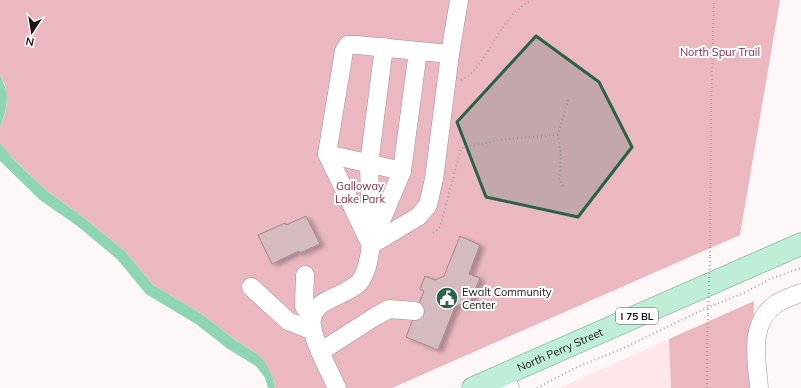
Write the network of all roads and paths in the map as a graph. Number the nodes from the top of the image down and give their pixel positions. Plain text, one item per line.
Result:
1 (459, 0) edge
2 (532, 0) edge
3 (714, 0) edge
4 (384, 47) junction
5 (418, 51) junction
6 (450, 54) junction
7 (446, 82) junction
8 (568, 100) dead end
9 (558, 135) junction
10 (327, 154) junction
11 (369, 164) junction
12 (402, 171) junction
13 (563, 186) dead end
14 (433, 233) dead end
15 (801, 244) edge
16 (371, 245) junction
17 (801, 268) edge
18 (306, 275) dead end
19 (251, 287) dead end
20 (801, 293) edge
21 (415, 311) dead end
22 (313, 325) junction
23 (320, 352) junction
24 (507, 381) edge
25 (337, 388) edge
26 (473, 388) edge
27 (537, 388) edge
28 (708, 388) edge
29 (759, 388) edge

1 - 6 street
2 - 7 path
3 - 28 path, bridge
4 - 5 street
4 - 10 street
4 - 11 street
5 - 6 street
5 - 12 street
6 - 7 street
7 - 16 street
8 - 9 path
9 - 13 path
9 - 14 path
10 - 11 street
10 - 16 street
11 - 12 street
11 - 16 street
12 - 16 street
15 - 24 main road, North Perry Street / I 75 BL
16 - 22 street
17 - 27 path
18 - 22 street
19 - 22 street
20 - 29 street
21 - 23 street
22 - 23 street
23 - 25 street
24 - 26 main road, North Perry Street / I 75 BL

